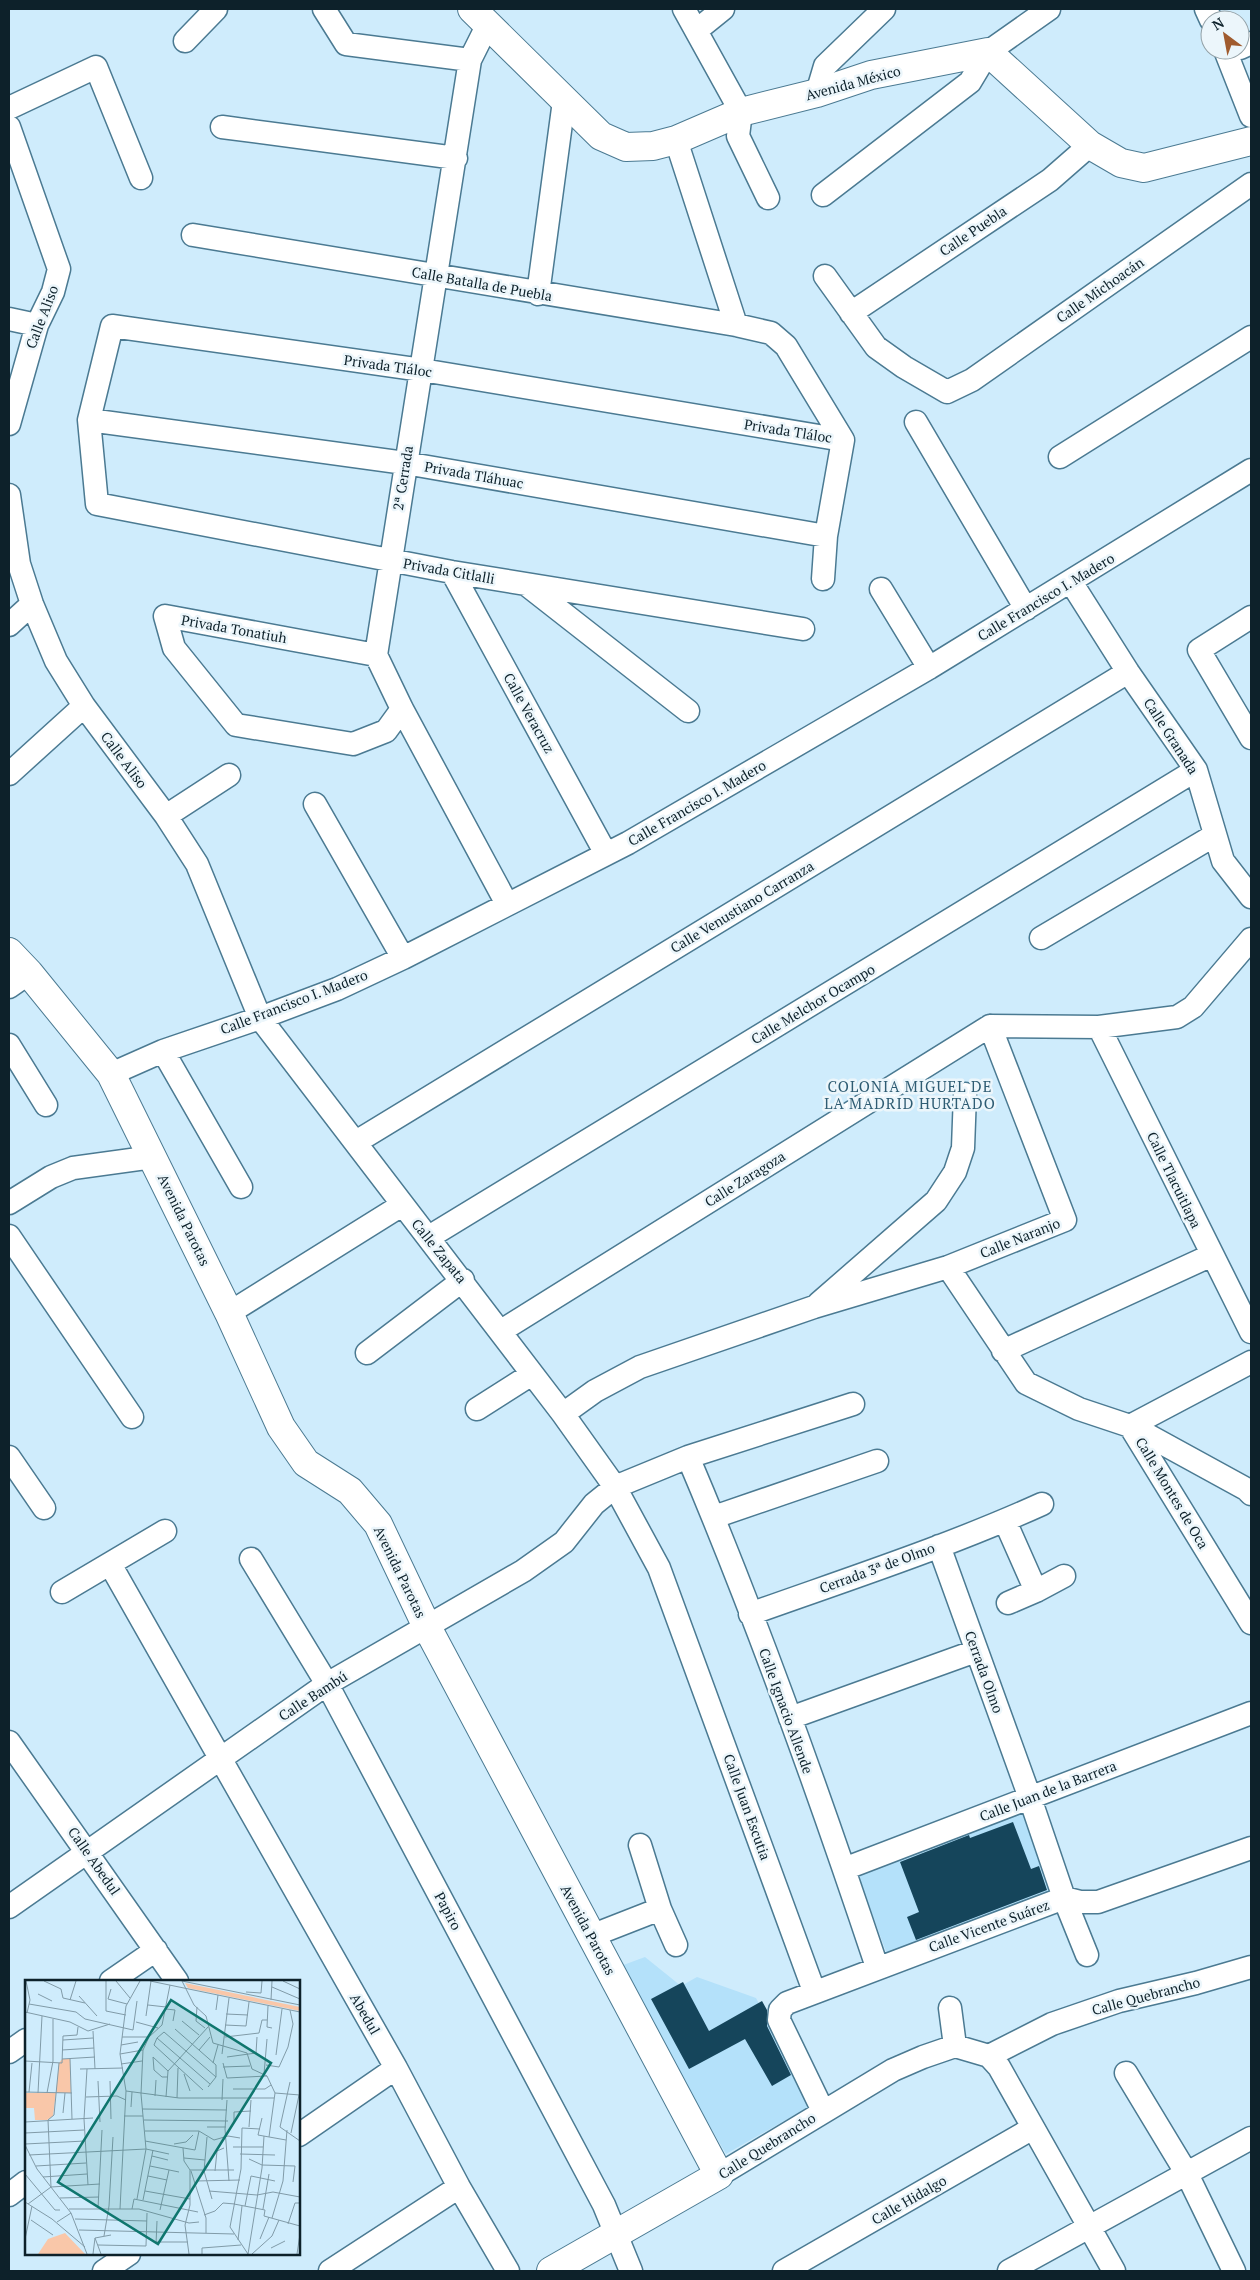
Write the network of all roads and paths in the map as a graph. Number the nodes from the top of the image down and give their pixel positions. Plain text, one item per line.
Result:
1 (216, 9) edge
2 (324, 9) edge
3 (684, 9) edge
4 (723, 9) edge
5 (884, 9) edge
6 (1050, 9) edge
7 (480, 17) edge
8 (697, 30) junction
9 (184, 41) dead end
10 (988, 52) junction
11 (470, 60) junction
12 (1234, 60) edge
13 (817, 93) junction
14 (564, 101) junction
15 (9, 108) edge
16 (741, 112) junction
17 (1251, 116) edge
18 (9, 127) edge
19 (222, 127) dead end
20 (676, 140) junction
21 (1251, 141) edge
22 (1090, 144) junction
23 (456, 158) junction
24 (141, 178) dead end
25 (1251, 184) edge
26 (823, 195) dead end
27 (768, 198) dead end
28 (193, 236) dead end
29 (436, 276) junction
30 (825, 276) dead end
31 (538, 294) junction
32 (851, 313) junction
33 (9, 319) edge
34 (36, 325) junction
35 (736, 325) junction
36 (1251, 337) edge
37 (422, 370) junction
38 (90, 420) junction
39 (916, 422) dead end
40 (9, 424) edge
41 (842, 440) junction
42 (1060, 457) dead end
43 (405, 463) junction
44 (1251, 470) edge
45 (9, 495) edge
46 (97, 504) joint
47 (826, 536) junction
48 (390, 561) junction
49 (452, 572) junction
50 (823, 579) dead end
51 (1072, 582) junction
52 (526, 584) junction
53 (881, 589) dead end
54 (32, 604) junction
55 (1026, 609) junction
56 (1251, 617) edge
57 (9, 625) edge
58 (803, 630) dead end
59 (376, 655) junction
60 (929, 668) junction
61 (1128, 672) junction
62 (84, 706) junction
63 (402, 709) junction
64 (688, 711) dead end
65 (1251, 738) edge
66 (1196, 770) junction
67 (9, 774) edge
68 (229, 775) dead end
69 (315, 804) dead end
70 (166, 816) junction
71 (1215, 835) junction
72 (606, 854) junction
73 (1251, 897) edge
74 (507, 904) junction
75 (1041, 938) dead end
76 (1251, 939) edge
77 (9, 952) edge
78 (403, 958) junction
79 (19, 980) edge
80 (260, 1018) junction
81 (990, 1026) junction
82 (1099, 1027) junction
83 (9, 1045) edge
84 (163, 1051) junction
85 (111, 1074) junction
86 (965, 1094) dead end
87 (46, 1105) dead end
88 (356, 1142) junction
89 (154, 1157) junction
90 (241, 1187) dead end
91 (9, 1203) edge
92 (402, 1205) junction
93 (9, 1236) edge
94 (429, 1237) junction
95 (1212, 1255) junction
96 (948, 1267) junction
97 (463, 1280) junction
98 (814, 1307) junction
99 (229, 1313) junction
100 (501, 1331) junction
101 (1251, 1332) edge
102 (1003, 1351) junction
103 (367, 1353) dead end
104 (1251, 1362) edge
105 (532, 1374) junction
106 (853, 1404) dead end
107 (476, 1409) dead end
108 (563, 1414) junction
109 (132, 1417) dead end
110 (1130, 1426) junction
111 (9, 1457) edge
112 (688, 1457) junction
113 (877, 1461) dead end
114 (615, 1487) junction
115 (1249, 1490) edge
116 (1042, 1504) dead end
117 (44, 1508) dead end
118 (714, 1518) junction
119 (1005, 1521) junction
120 (165, 1531) dead end
121 (939, 1546) junction
122 (251, 1559) dead end
123 (110, 1564) junction
124 (1064, 1576) dead end
125 (1036, 1590) junction
126 (62, 1592) dead end
127 (1008, 1603) dead end
128 (750, 1614) junction
129 (1251, 1623) edge
130 (427, 1627) junction
131 (976, 1651) junction
132 (328, 1684) junction
133 (1251, 1713) edge
134 (790, 1718) junction
135 (12, 1753) edge
136 (220, 1759) junction
137 (1030, 1798) junction
138 (640, 1845) dead end
139 (1251, 1848) edge
140 (87, 1852) junction
141 (844, 1869) junction
142 (1064, 1898) junction
143 (9, 1907) edge
144 (660, 1909) junction
145 (591, 1936) junction
146 (676, 1946) dead end
147 (156, 1950) junction
148 (1087, 1955) dead end
149 (1251, 1967) edge
150 (877, 1968) junction
151 (112, 1980) edge
152 (176, 1980) edge
153 (814, 1991) junction
154 (950, 2008) dead end
155 (25, 2041) edge
156 (955, 2046) junction
157 (9, 2052) edge
158 (989, 2056) junction
159 (396, 2068) junction
160 (1126, 2073) dead end
161 (823, 2111) junction
162 (1033, 2128) junction
163 (300, 2134) edge
164 (1251, 2138) edge
165 (1187, 2174) junction
166 (720, 2175) junction
167 (25, 2183) edge
168 (459, 2187) junction
169 (9, 2195) edge
170 (1088, 2228) junction
171 (616, 2235) junction
172 (128, 2255) edge
173 (1251, 2264) edge
174 (104, 2271) edge
175 (330, 2271) edge
176 (508, 2271) edge
177 (551, 2271) edge
178 (631, 2271) edge
179 (784, 2271) edge
180 (1009, 2271) edge
181 (1114, 2271) edge
182 (1236, 2271) edge

1 - 9 street
2 - 11 street
3 - 8 street
4 - 8 street
5 - 13 street
6 - 10 street
7 - 11 street, 2ª Cerrada
7 - 14 street, Avenida México
8 - 16 street
10 - 13 street, Avenida México
10 - 22 street
10 - 26 street
11 - 23 street, 2ª Cerrada
12 - 17 street
13 - 16 street, Avenida México
14 - 20 street, Avenida México
14 - 31 street
15 - 24 street
16 - 20 street, Avenida México
16 - 27 street
18 - 34 street, Calle Aliso
19 - 23 street
20 - 35 street
21 - 22 street
22 - 32 street, Calle Puebla
23 - 29 street, 2ª Cerrada
25 - 32 street, Calle Michoacán
28 - 29 street, Calle Batalla de Puebla
29 - 31 street, Calle Batalla de Puebla
29 - 37 street, 2ª Cerrada
30 - 32 street
31 - 35 street, Calle Batalla de Puebla
33 - 34 street
34 - 40 street, Calle Aliso
35 - 41 street, Calle Batalla de Puebla
36 - 42 street
37 - 38 street, Privada Tláloc
37 - 41 street, Privada Tláloc
37 - 43 street, 2ª Cerrada
38 - 43 street, Privada Tláhuac
38 - 46 street, Privada Tláloc
39 - 55 street
41 - 47 street
43 - 47 street, Privada Tláhuac
43 - 48 street, 2ª Cerrada
44 - 51 street, Calle Francisco I. Madero
45 - 54 street, Calle Aliso
46 - 48 street, Privada Citlalli
47 - 50 street
48 - 49 street, Privada Citlalli
48 - 59 street, 2ª Cerrada
49 - 52 street, Privada Citlalli
49 - 72 street, Calle Veracruz
51 - 55 street, Calle Francisco I. Madero
51 - 61 street, Calle Granada
52 - 58 street, Privada Citlalli
52 - 64 street
53 - 60 street
54 - 57 street
54 - 62 street, Calle Aliso
55 - 60 street, Calle Francisco I. Madero
56 - 65 street
59 - 63 street
59 - 63 street, Privada Tonatiuh
60 - 72 street, Calle Francisco I. Madero
61 - 66 street, Calle Granada
61 - 88 street, Calle Venustiano Carranza
62 - 67 street
62 - 70 street, Calle Aliso
63 - 74 street
66 - 71 street, Calle Granada
66 - 94 street, Calle Melchor Ocampo
68 - 70 street
69 - 78 street
70 - 80 street, Calle Aliso
71 - 73 street, Calle Granada
71 - 75 street
72 - 74 street, Calle Francisco I. Madero
74 - 78 street, Calle Francisco I. Madero
76 - 82 street
77 - 79 street, Avenida Parotas
78 - 80 street, Calle Francisco I. Madero
79 - 85 street, Avenida Parotas
80 - 84 street, Calle Francisco I. Madero
80 - 88 street, Calle Zapata
81 - 82 street
81 - 96 street, Calle Naranjo
81 - 100 street, Calle Zaragoza
82 - 95 street, Calle Tlacuitlapa
83 - 87 street
84 - 85 street, Calle Francisco I. Madero
84 - 90 street
85 - 89 street, Avenida Parotas
86 - 98 street
88 - 92 street, Calle Zapata
89 - 91 street
89 - 99 street, Avenida Parotas
92 - 94 street, Calle Zapata
92 - 99 street
93 - 109 street
94 - 97 street, Calle Zapata
95 - 101 street, Calle Tlacuitlapa
95 - 102 street
96 - 98 street, Calle Naranjo
96 - 102 street, Calle Montes de Oca
97 - 100 street, Calle Zapata
97 - 103 street
98 - 108 street, Calle Naranjo
99 - 130 street, Avenida Parotas
100 - 105 street, Calle Zapata
102 - 110 street, Calle Montes de Oca
104 - 110 street
105 - 107 street
105 - 108 street, Calle Zapata
106 - 112 street, Calle Bambú
108 - 114 street, Calle Zapata
110 - 115 street
110 - 129 street, Calle Montes de Oca
111 - 117 street
112 - 114 street, Calle Bambú
112 - 118 street, Calle Ignacio Allende
113 - 118 street
114 - 130 street, Calle Bambú
114 - 153 street, Calle Juan Escutia
116 - 119 street, Cerrada 3ª de Olmo
118 - 128 street, Calle Ignacio Allende
119 - 121 street, Cerrada 3ª de Olmo
119 - 125 street
120 - 123 street
121 - 128 street, Cerrada 3ª de Olmo
121 - 131 street, Cerrada Olmo
122 - 132 street, Papiro
123 - 126 street
123 - 136 street, Abedul
124 - 125 street
125 - 127 street
128 - 134 street, Calle Ignacio Allende
130 - 132 street, Calle Bambú
130 - 145 street, Avenida Parotas
131 - 134 street
131 - 137 street, Cerrada Olmo
132 - 136 street, Calle Bambú
132 - 171 street, Papiro
133 - 137 street, Calle Juan de la Barrera
134 - 141 street, Calle Ignacio Allende
135 - 140 street, Calle Abedul
136 - 140 street, Calle Bambú
136 - 159 street, Abedul
137 - 141 street, Calle Juan de la Barrera
137 - 142 street, Cerrada Olmo
138 - 144 street
139 - 142 street, Calle Vicente Suárez
140 - 143 street, Calle Bambú
140 - 147 street, Calle Abedul
141 - 150 street, Calle Ignacio Allende
142 - 148 street, Cerrada Olmo
142 - 150 street, Calle Vicente Suárez
144 - 145 street
144 - 146 street
145 - 166 street, Avenida Parotas
147 - 151 street
147 - 152 street, Calle Abedul
149 - 158 street, Calle Quebrancho
150 - 153 street, Calle Vicente Suárez
153 - 161 street
154 - 156 street
155 - 157 street
156 - 158 street
156 - 161 street, Calle Quebrancho
158 - 162 street
159 - 163 street
159 - 168 street, Abedul
160 - 165 street
161 - 166 street, Calle Quebrancho
162 - 170 street
162 - 179 street, Calle Hidalgo
164 - 165 street
165 - 170 street
165 - 182 street
166 - 171 street, Calle Quebrancho
167 - 169 street
168 - 175 street
168 - 176 street, Abedul
170 - 180 street
170 - 181 street
171 - 177 street, Calle Quebrancho
171 - 178 street, Papiro
172 - 174 street
173 - 182 street

